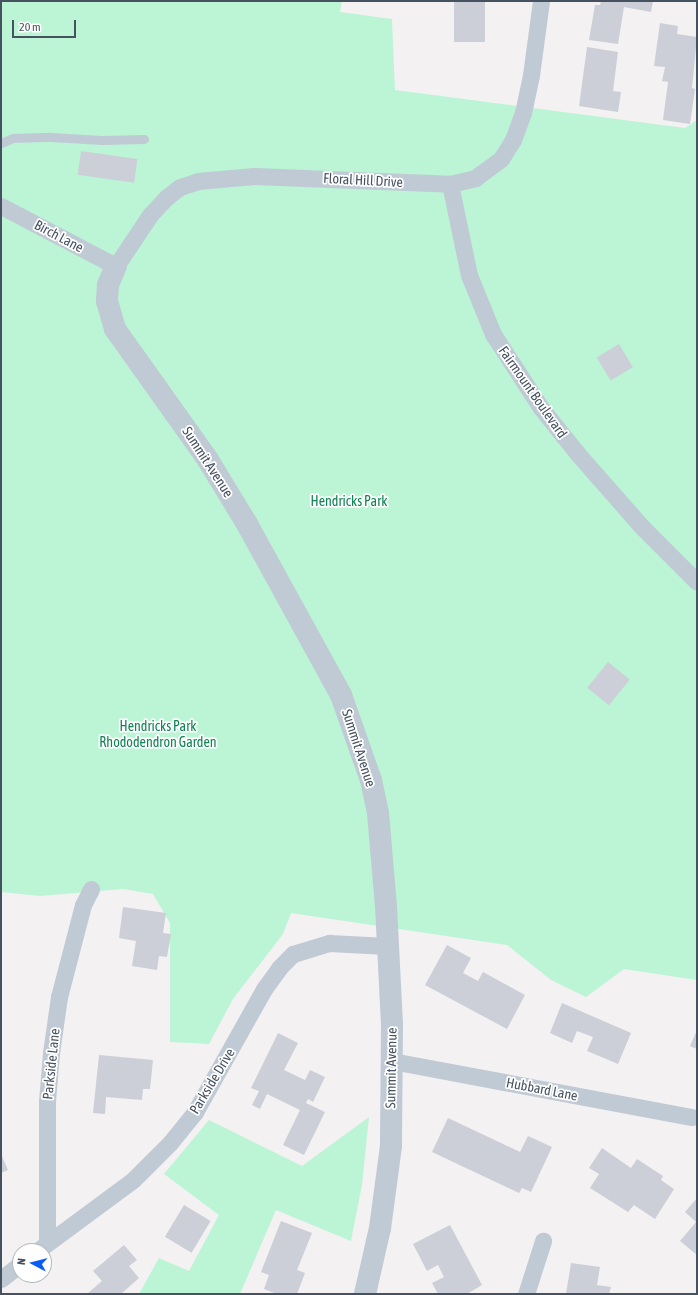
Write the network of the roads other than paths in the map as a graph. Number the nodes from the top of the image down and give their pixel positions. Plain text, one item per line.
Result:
1 (541, 1) edge
2 (553, 1) edge
3 (538, 23) junction
4 (144, 139) dead end
5 (1, 143) edge
6 (450, 184) junction
7 (1, 206) edge
8 (116, 266) junction
9 (697, 582) edge
10 (91, 889) dead end
11 (387, 946) junction
12 (392, 1061) junction
13 (692, 1117) dead end
14 (543, 1241) dead end
15 (42, 1243) edge
16 (47, 1243) edge
17 (12, 1270) edge
18 (1, 1279) edge
19 (365, 1294) edge
20 (526, 1294) edge

1 - 3 street, Floral Hill Drive
2 - 3 street, Floral Hill Drive
3 - 6 street, Floral Hill Drive
4 - 5 lane
6 - 8 street, Floral Hill Drive
6 - 9 street, Fairmount Boulevard
7 - 8 street, Birch Lane
8 - 11 street, Summit Avenue
10 - 15 street, Parkside Lane
11 - 12 street, Summit Avenue
11 - 16 street, Parkside Drive
12 - 13 street, Hubbard Lane
12 - 19 street, Summit Avenue
14 - 20 street
17 - 18 street

